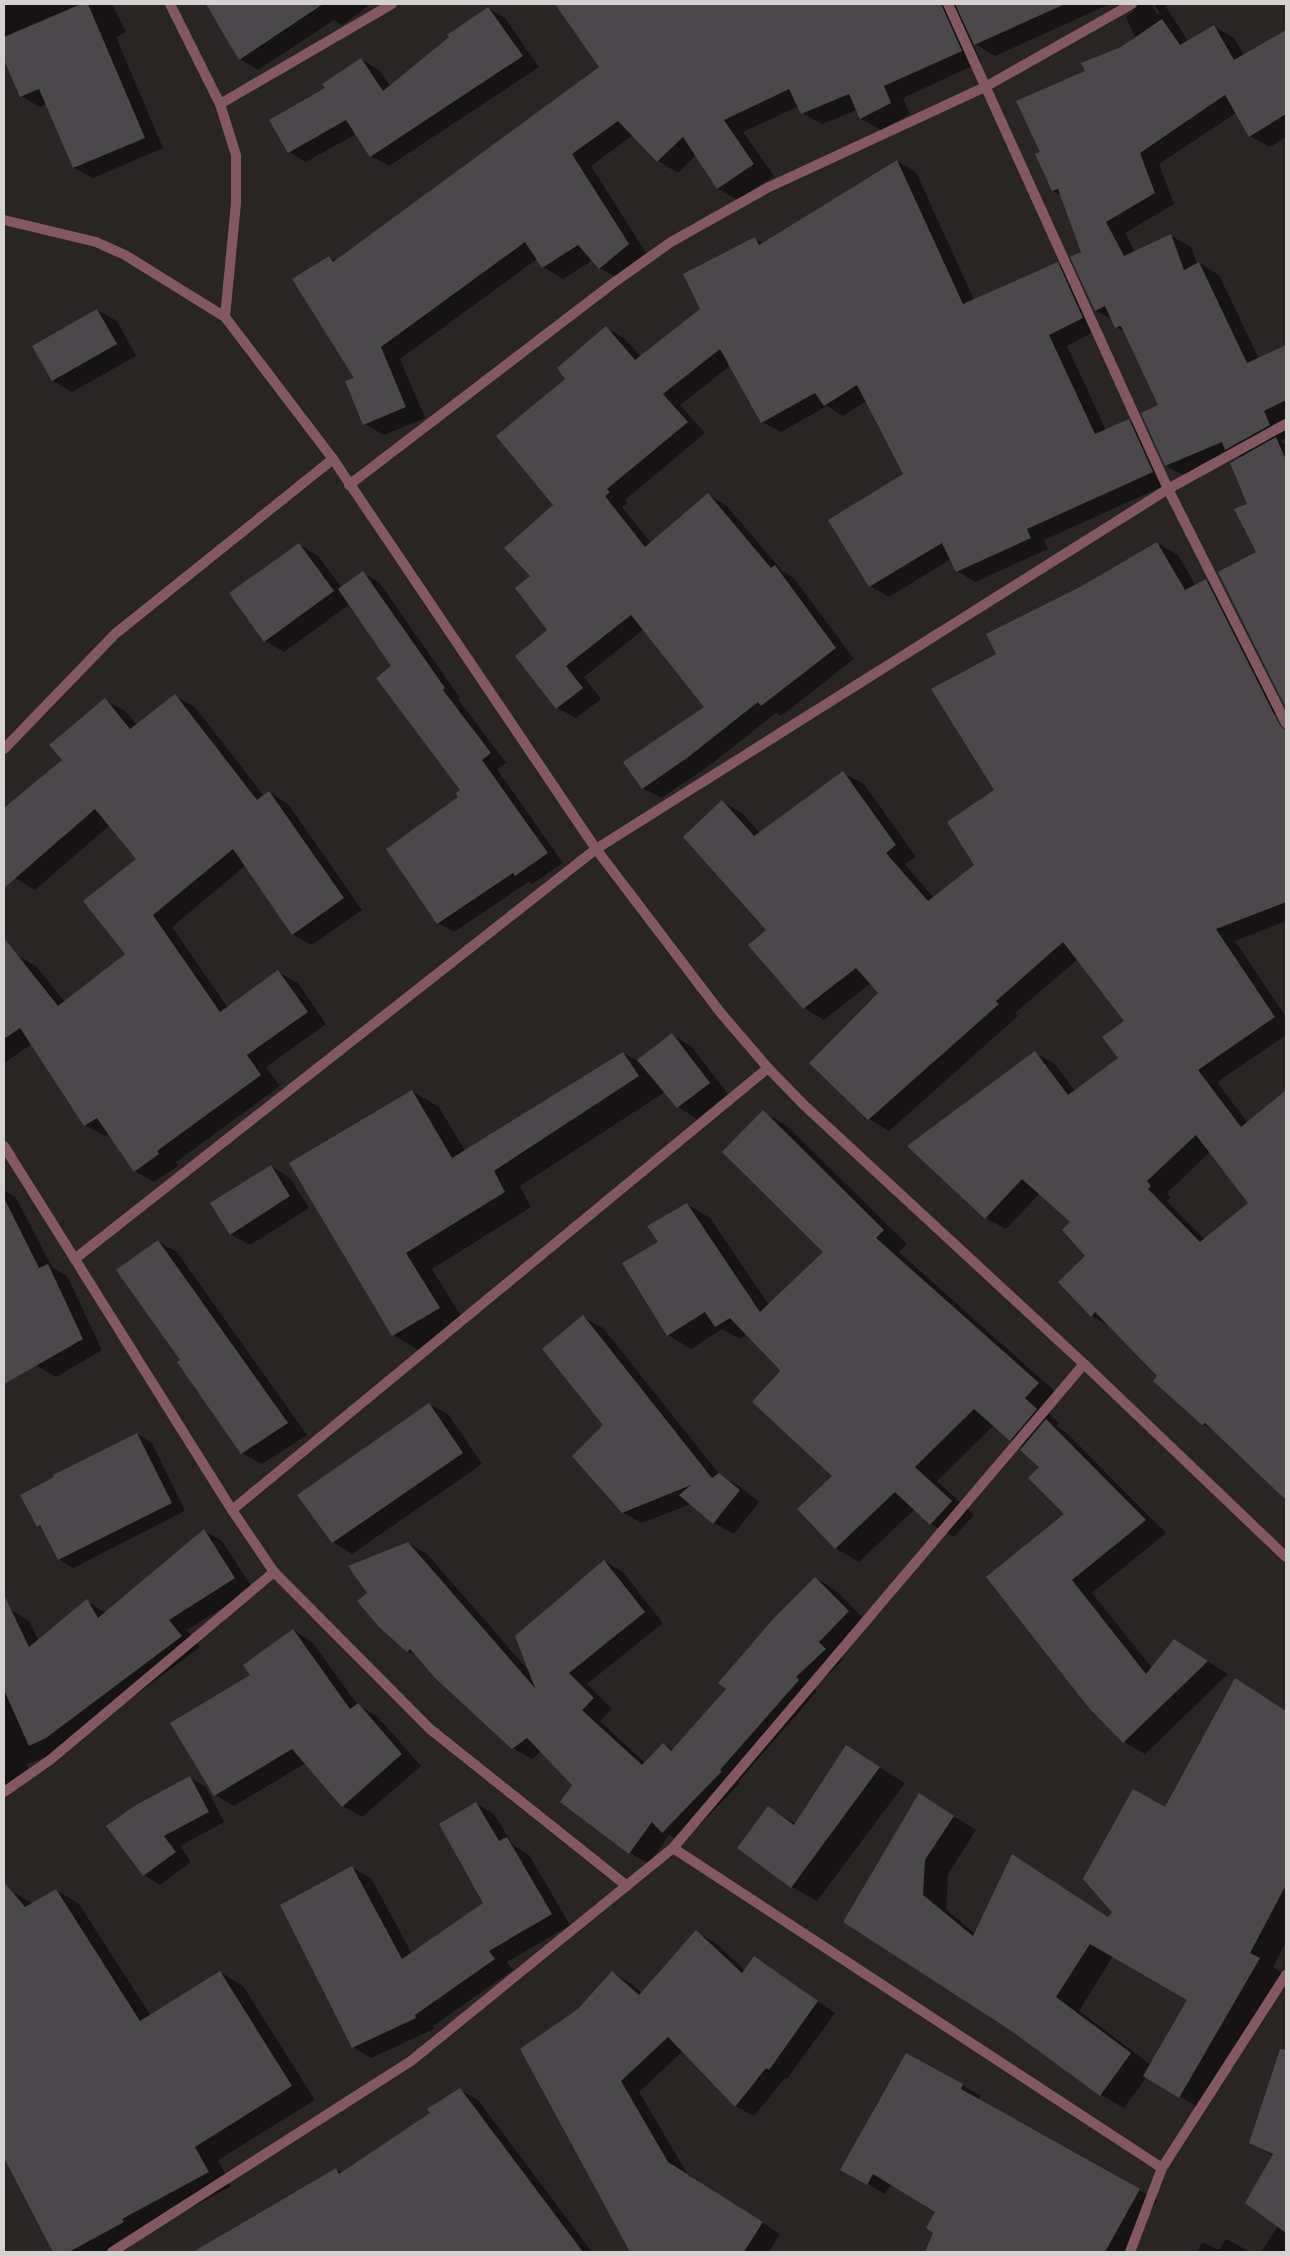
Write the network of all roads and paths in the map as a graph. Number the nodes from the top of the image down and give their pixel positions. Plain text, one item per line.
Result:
1 (170, 4) edge
2 (392, 4) edge
3 (948, 4) edge
4 (1132, 4) edge
5 (985, 87) junction
6 (220, 104) junction
7 (4, 220) edge
8 (225, 318) junction
9 (1286, 424) edge
10 (333, 459) junction
11 (349, 485) junction
12 (1168, 489) junction
13 (1286, 723) edge
14 (4, 749) edge
15 (596, 849) junction
16 (768, 1068) junction
17 (4, 1146) edge
18 (76, 1258) junction
19 (1084, 1364) junction
20 (232, 1510) junction
21 (1286, 1557) edge
22 (274, 1572) junction
23 (4, 1792) edge
24 (673, 1848) junction
25 (627, 1886) junction
26 (1286, 1974) edge
27 (1162, 2168) junction
28 (112, 2252) edge
29 (1130, 2252) edge

1 - 6 street
2 - 6 street
3 - 5 street
4 - 5 street
5 - 11 street
5 - 12 street
6 - 8 street
7 - 8 street
8 - 10 street
9 - 12 street
10 - 11 street
10 - 14 street
11 - 15 street
12 - 13 street
12 - 15 street
15 - 16 street
15 - 18 street
16 - 19 street
16 - 20 street
17 - 18 street
18 - 20 street
19 - 21 street
19 - 24 street
20 - 22 street
22 - 23 street
22 - 25 street
24 - 25 street
24 - 27 street
25 - 28 street
26 - 27 street
27 - 29 street

